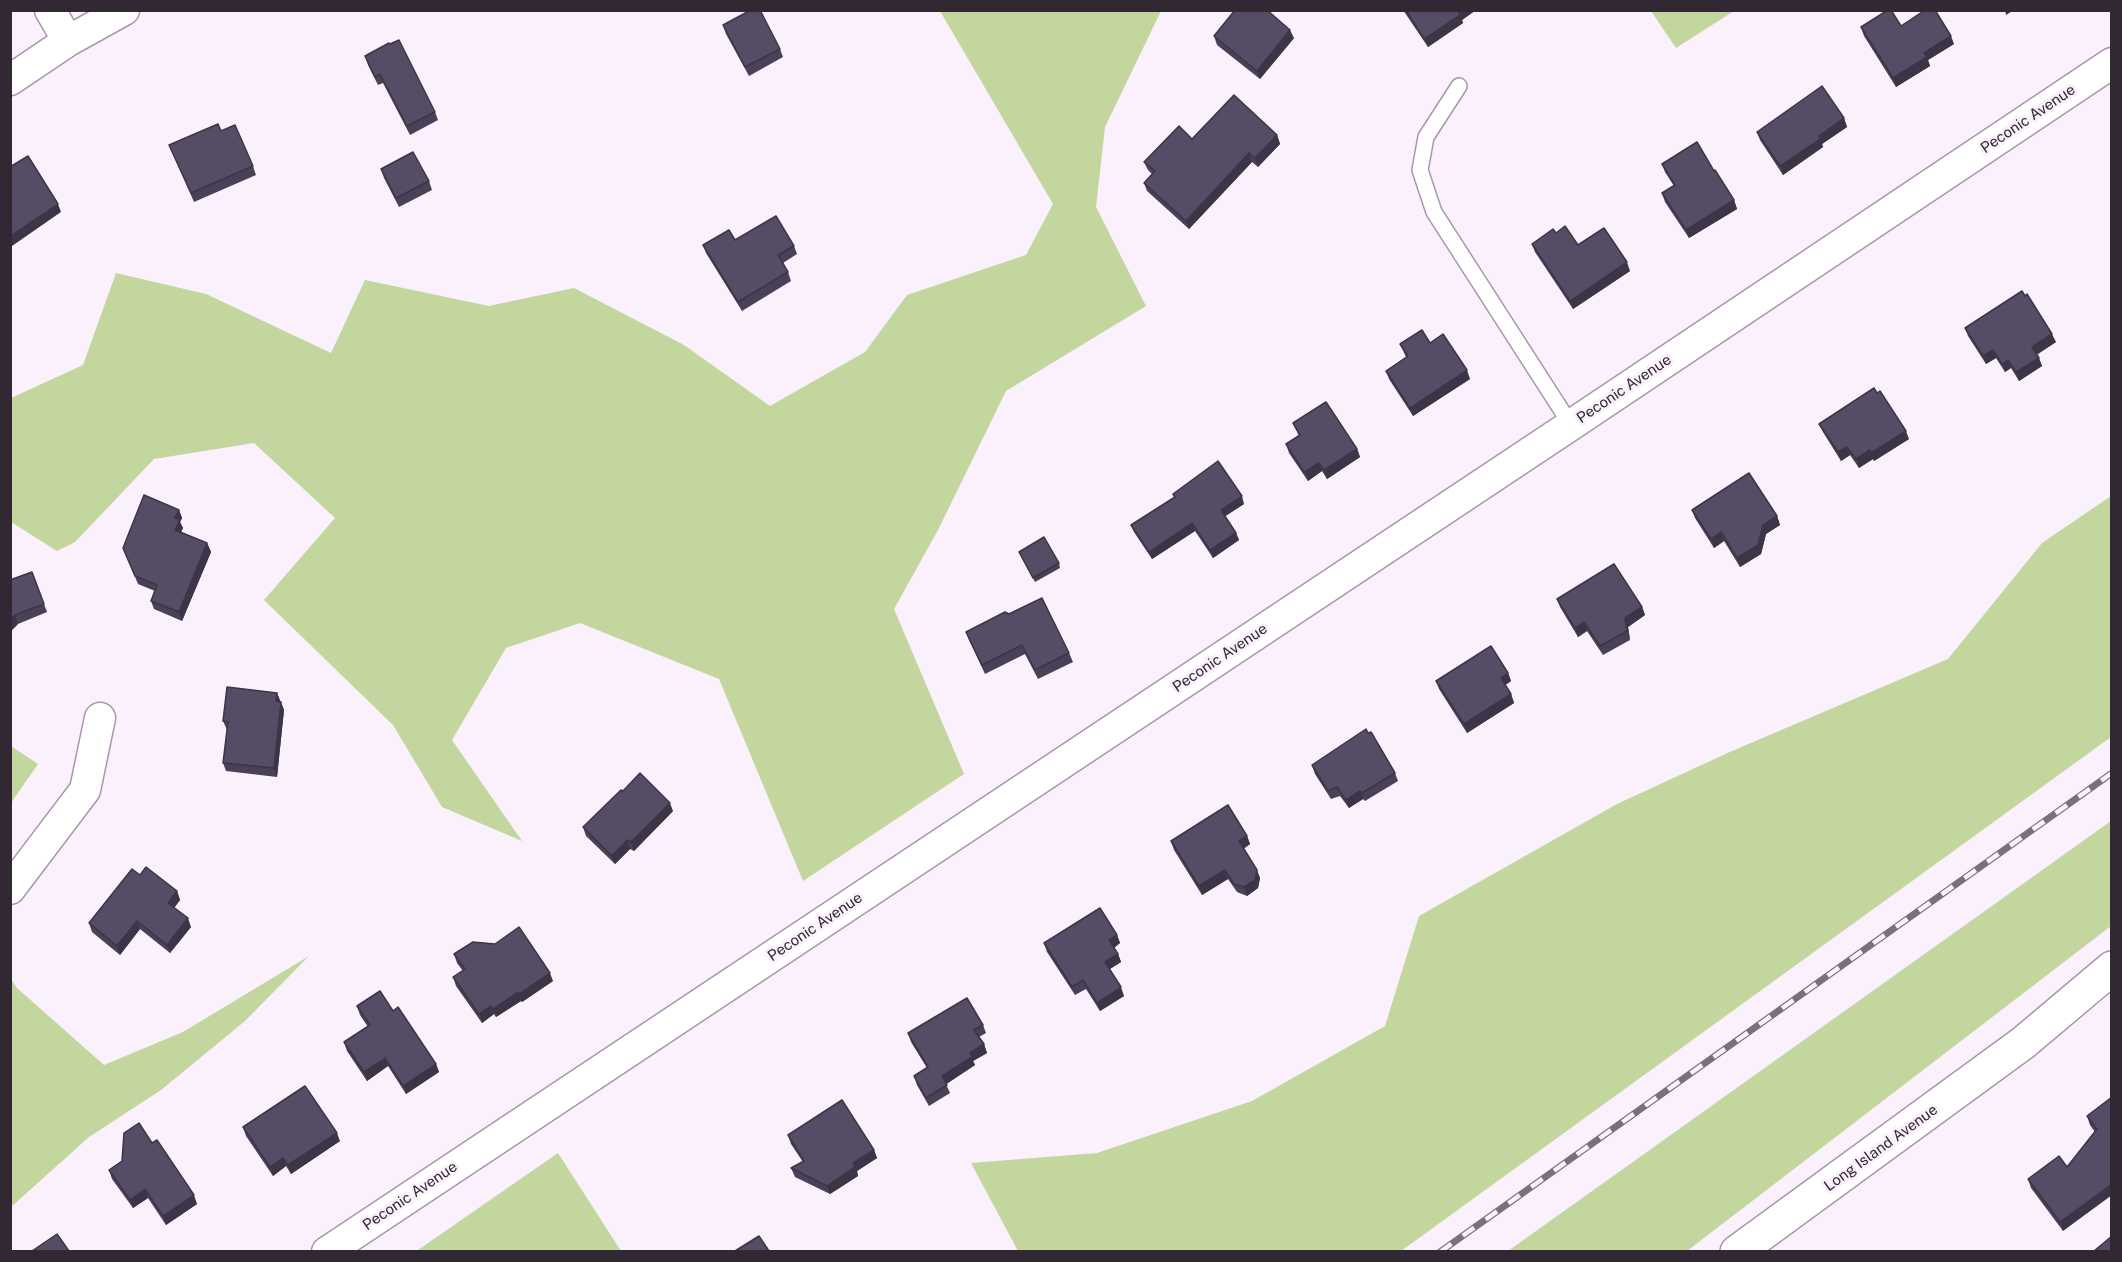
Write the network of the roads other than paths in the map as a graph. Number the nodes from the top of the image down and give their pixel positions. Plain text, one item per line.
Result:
1 (50, 10) edge
2 (124, 10) edge
3 (68, 42) junction
4 (2112, 63) edge
5 (10, 80) edge
6 (1459, 86) dead end
7 (1571, 425) junction
8 (100, 718) dead end
9 (10, 889) edge
10 (2112, 968) edge
11 (2112, 990) edge
12 (2023, 1043) junction
13 (327, 1251) edge
14 (1737, 1251) edge

1 - 3 street
2 - 3 street
3 - 5 street
4 - 7 street, Peconic Avenue
6 - 7 lane
7 - 13 street, Peconic Avenue
8 - 9 street
10 - 12 street, Long Island Avenue
11 - 12 street, Long Island Avenue
12 - 14 street, Long Island Avenue

